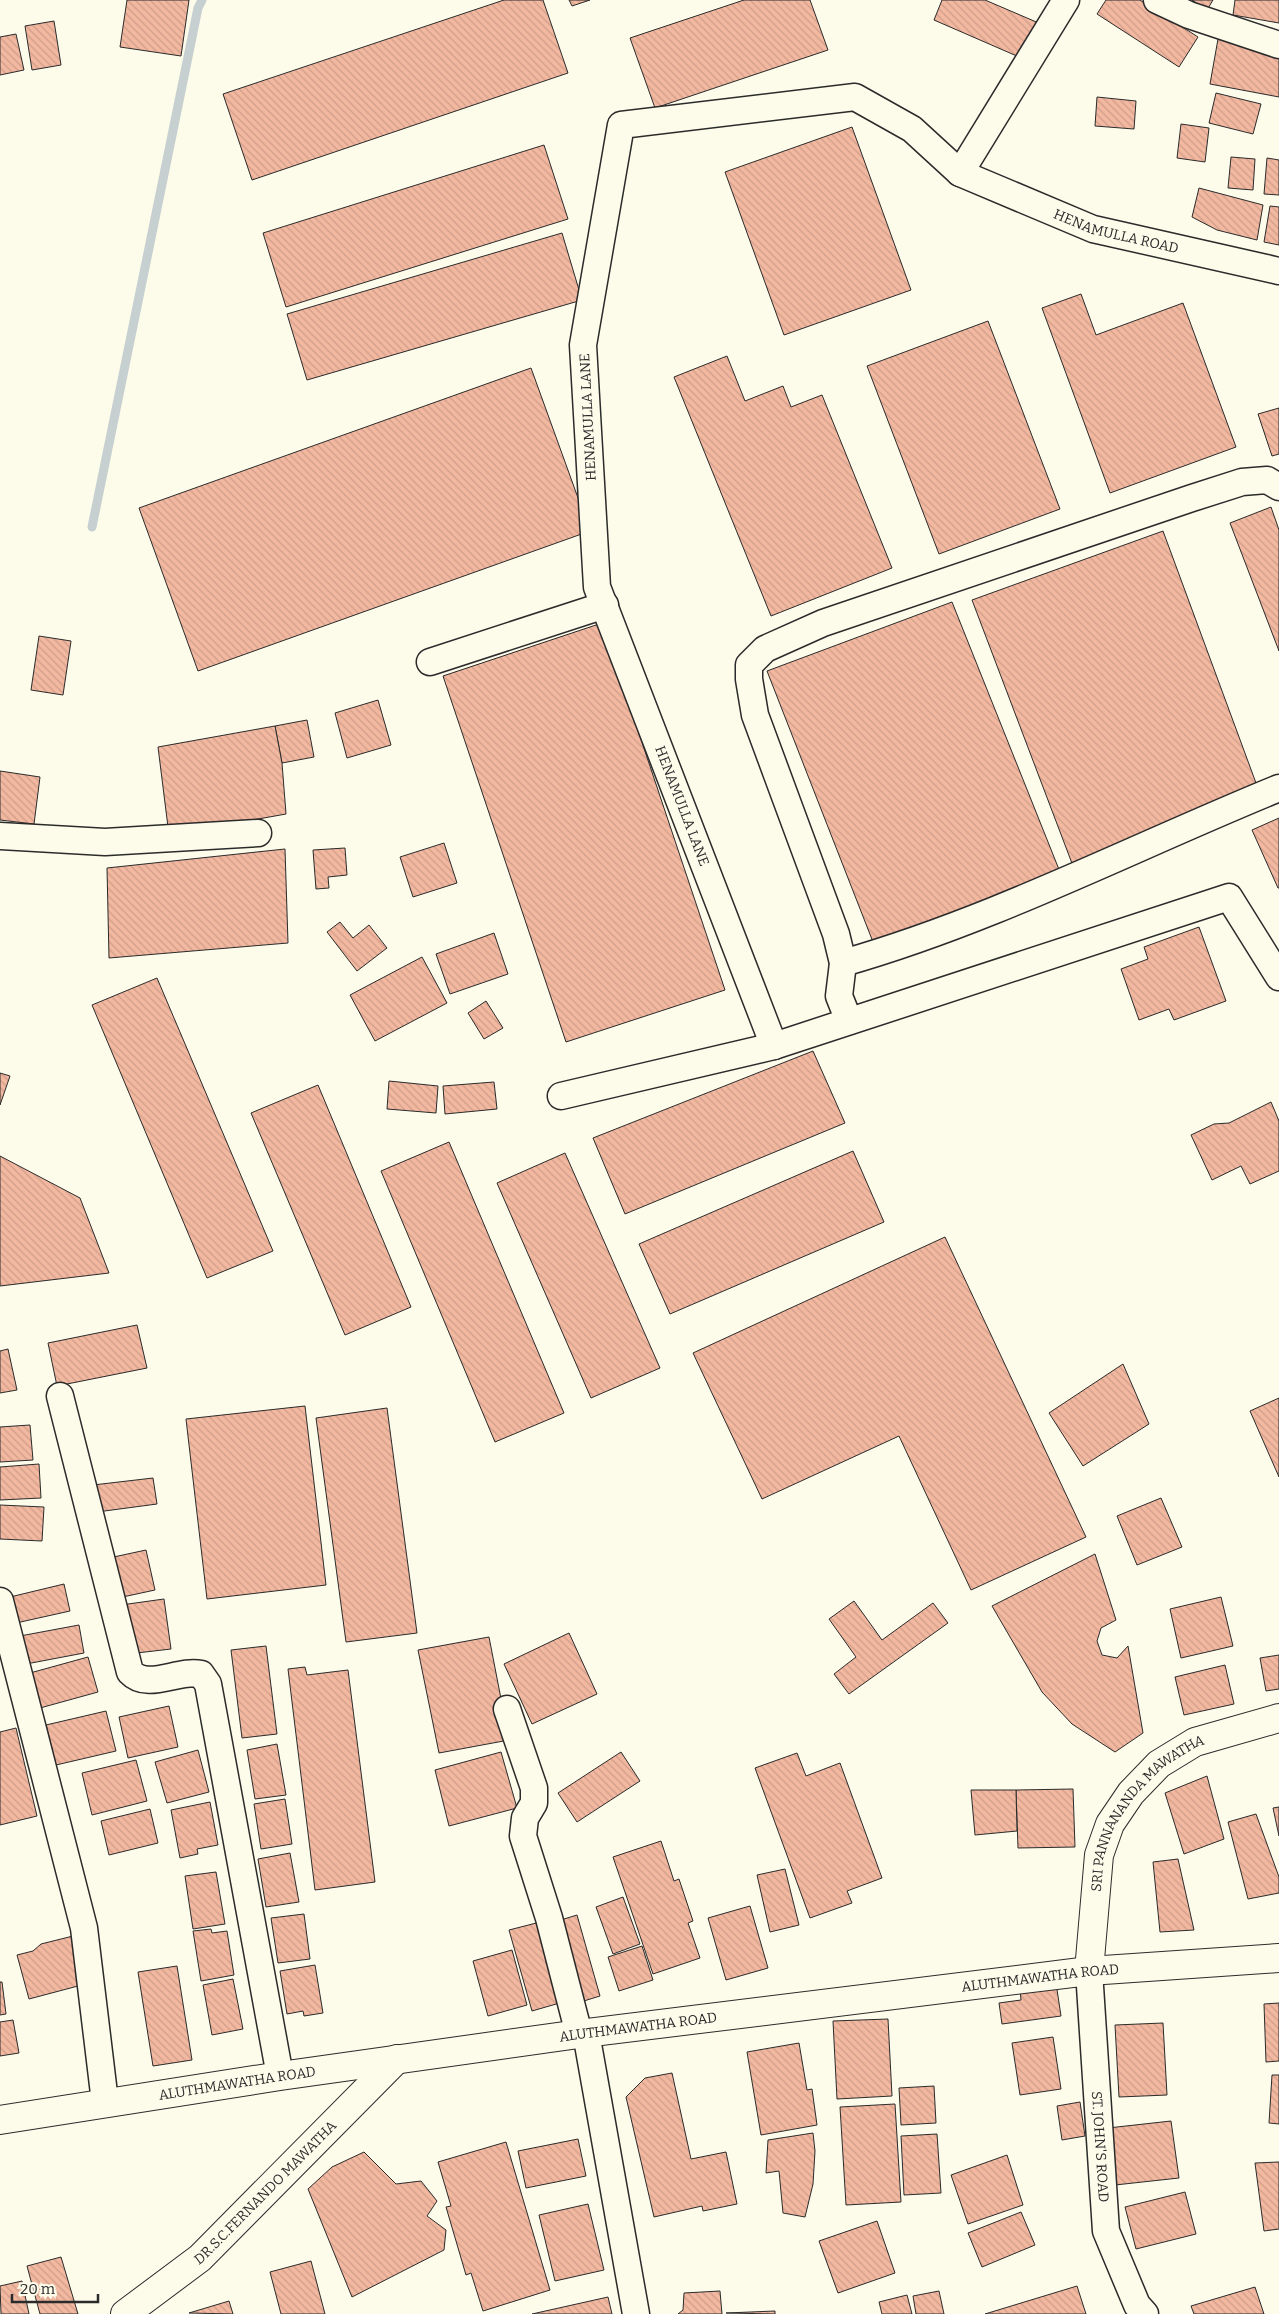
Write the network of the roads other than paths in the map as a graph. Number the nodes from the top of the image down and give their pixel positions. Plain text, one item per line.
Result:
1 (1066, 0) edge
2 (1157, 0) edge
3 (1279, 46) edge
4 (960, 173) junction
5 (1279, 271) edge
6 (1279, 487) edge
7 (605, 605) junction
8 (430, 662) dead end
9 (1279, 788) edge
10 (258, 833) dead end
11 (0, 836) edge
12 (843, 963) junction
13 (1279, 977) edge
14 (849, 1021) junction
15 (774, 1046) junction
16 (561, 1096) dead end
17 (60, 1396) dead end
18 (0, 1601) edge
19 (507, 1709) dead end
20 (1279, 1718) edge
21 (1279, 1958) edge
22 (1090, 1971) junction
23 (583, 2034) junction
24 (396, 2059) junction
25 (280, 2076) junction
26 (106, 2102) junction
27 (0, 2120) edge
28 (125, 2314) edge
29 (636, 2314) edge
30 (1145, 2314) edge

1 - 4 street
2 - 3 street
4 - 5 street, HENAMULLA ROAD
4 - 7 street, HENAMULLA LANE
6 - 12 street
7 - 8 street
7 - 15 street, HENAMULLA LANE
9 - 12 street
10 - 11 street
12 - 14 street
13 - 14 street
14 - 15 street
15 - 16 street
17 - 25 street
18 - 26 street
19 - 23 street
20 - 22 main road, SRI PANNANANDA MAWATHA
21 - 22 main road, ALUTHMAWATHA ROAD
22 - 23 main road, ALUTHMAWATHA ROAD
22 - 30 street, ST. JOHN'S ROAD
23 - 24 main road, ALUTHMAWATHA ROAD
23 - 29 street
24 - 25 main road, ALUTHMAWATHA ROAD
24 - 28 main road, DR.S.C.FERNANDO MAWATHA
25 - 26 main road, ALUTHMAWATHA ROAD
26 - 27 main road, ALUTHMAWATHA ROAD

